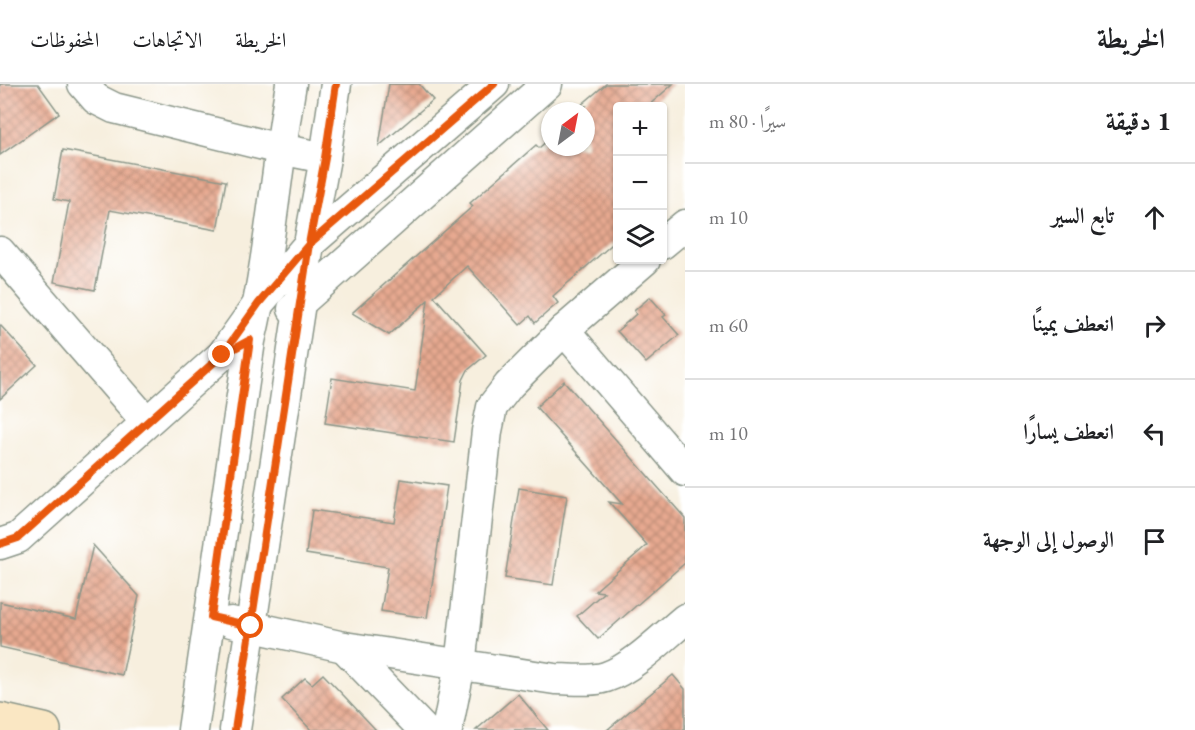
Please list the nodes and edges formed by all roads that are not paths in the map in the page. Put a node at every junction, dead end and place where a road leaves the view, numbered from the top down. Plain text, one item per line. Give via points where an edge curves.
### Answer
1 (83, 84) edge
2 (291, 84) edge
3 (336, 84) edge
4 (494, 84) edge
5 (547, 84) edge
6 (280, 149) junction
7 (325, 158) junction
8 (685, 225) edge
9 (667, 241) edge
10 (309, 243) junction
11 (0, 252) edge
12 (640, 264) edge
13 (259, 303) junction
14 (301, 303) junction
15 (564, 330) junction
16 (250, 340) junction
17 (222, 355) junction
18 (146, 421) junction
19 (685, 471) edge
20 (0, 544) edge
21 (211, 617) junction
22 (685, 619) edge
23 (251, 626) junction
24 (344, 647) junction
25 (460, 665) junction
26 (0, 720) edge
27 (44, 730) edge
28 (193, 730) edge
29 (236, 730) edge
30 (424, 730) edge
31 (447, 730) edge

1 - 6 street via 96,99 114,108
2 - 6 street
3 - 7 street
4 - 10 street
5 - 14 street
6 - 7 street
6 - 13 street
7 - 10 street
8 - 9 street
10 - 13 street
10 - 14 street
11 - 18 street
12 - 15 street
13 - 16 street
13 - 17 street
14 - 16 street
14 - 23 street
15 - 19 street
15 - 25 street via 492,407
16 - 17 street
16 - 21 street
17 - 18 street
18 - 20 street via 18,538
21 - 23 street
21 - 28 street
22 - 25 street via 628,665 606,677 555,679
23 - 24 street
23 - 29 street
24 - 25 street
24 - 30 street
25 - 31 street
26 - 27 main road

